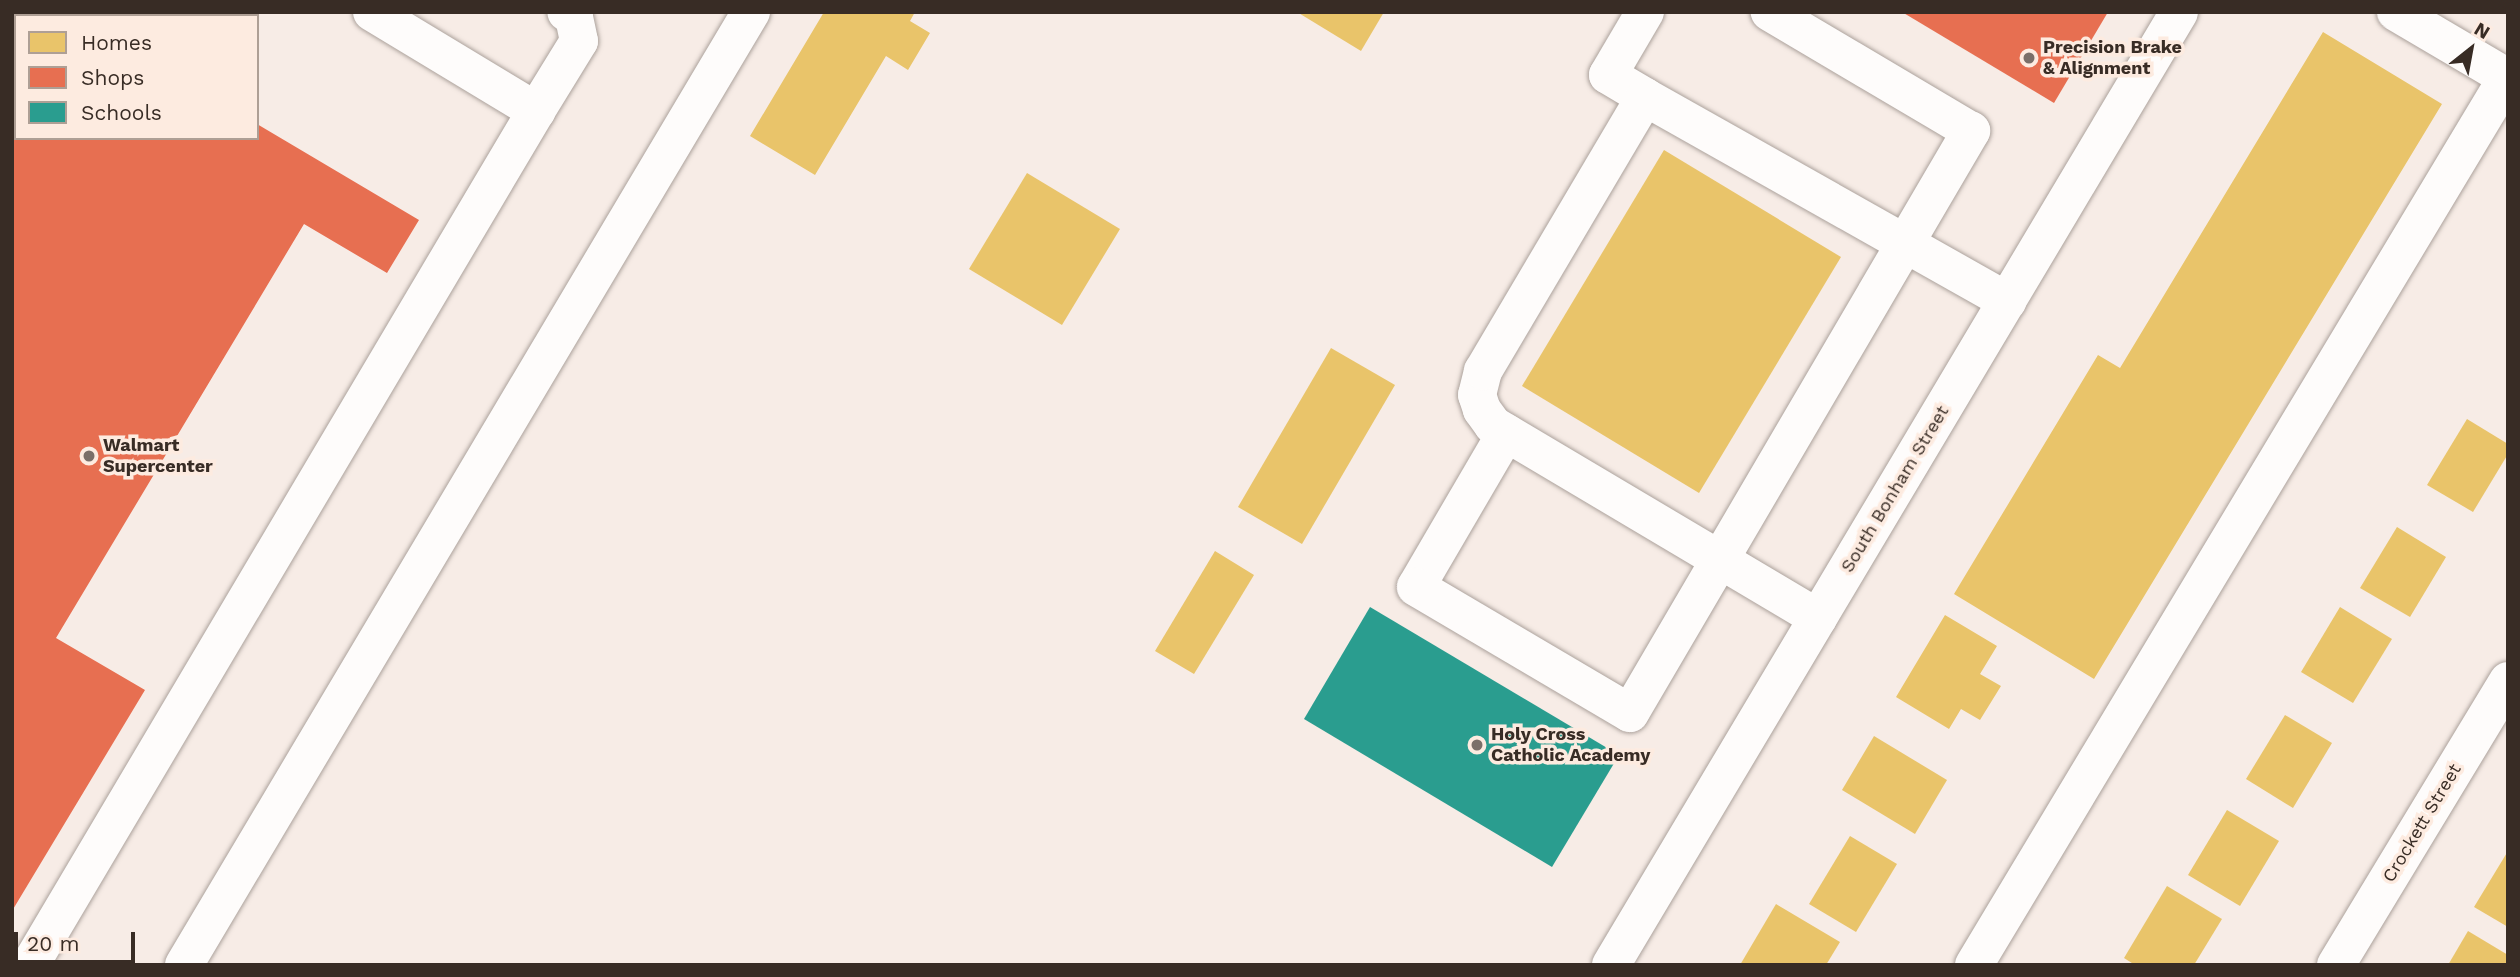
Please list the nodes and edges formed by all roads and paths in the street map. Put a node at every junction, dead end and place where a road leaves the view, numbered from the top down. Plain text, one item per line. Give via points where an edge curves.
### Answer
1 (372, 12) edge
2 (566, 12) edge
3 (751, 12) edge
4 (1645, 12) edge
5 (1770, 12) edge
6 (2179, 12) edge
7 (2396, 12) edge
8 (2508, 78) edge
9 (1645, 97) junction
10 (536, 111) junction
11 (1906, 242) junction
12 (2007, 302) junction
13 (1507, 433) junction
14 (1720, 559) junction
15 (1818, 618) junction
16 (2508, 681) edge
17 (30, 965) edge
18 (184, 965) edge
19 (1611, 965) edge
20 (1974, 965) edge
21 (2336, 965) edge

1 - 10 street
2 - 10 street via 574,17 579,41
3 - 18 street
4 - 9 street via 1608,75
5 - 11 street via 1971,131
6 - 12 street, South Bonham Street
7 - 8 street
8 - 20 street
9 - 11 street
9 - 13 street via 1483,371 1477,395 1482,410 1493,425
10 - 17 street
11 - 12 street
11 - 14 street
12 - 15 street, South Bonham Street
13 - 14 street
13 - 14 street via 1416,587 1630,713
14 - 15 street
15 - 19 street, South Bonham Street
16 - 21 street, Crockett Street

